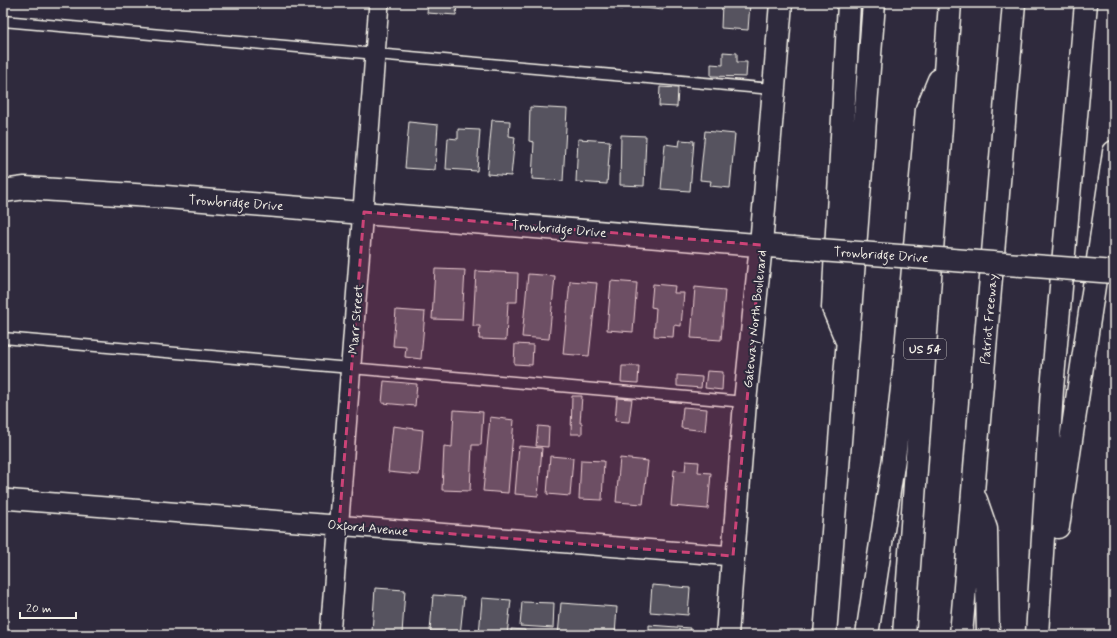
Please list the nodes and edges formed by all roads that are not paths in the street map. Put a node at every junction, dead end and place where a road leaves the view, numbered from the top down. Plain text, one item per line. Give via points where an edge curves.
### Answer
1 (379, 3) edge
2 (781, 3) edge
3 (849, 3) edge
4 (874, 3) edge
5 (950, 3) edge
6 (1014, 3) edge
7 (1086, 3) edge
8 (3, 22) edge
9 (376, 53) junction
10 (946, 62) junction
11 (773, 89) junction
12 (1114, 152) edge
13 (3, 190) edge
14 (364, 212) junction
15 (761, 245) junction
16 (1114, 272) edge
17 (3, 338) edge
18 (847, 342) junction
19 (351, 368) junction
20 (745, 402) junction
21 (973, 491) junction
22 (3, 499) edge
23 (339, 524) junction
24 (733, 556) junction
25 (330, 635) edge
26 (727, 635) edge
27 (825, 635) edge
28 (867, 635) edge
29 (904, 635) edge
30 (961, 635) edge
31 (988, 635) edge
32 (1037, 635) edge
33 (1045, 635) edge

1 - 9 street, Marr Street
2 - 11 main road, Gateway North Boulevard
3 - 18 main road via 833,308
4 - 18 main road
5 - 10 main road, US 54
6 - 21 main road, Patriot Freeway
7 - 32 main road via 1052,389
8 - 9 lane
9 - 11 lane
9 - 14 street, Marr Street
10 - 28 main road via 927,108 904,371 894,458
10 - 29 main road, US 54
11 - 15 main road, Gateway North Boulevard
12 - 33 main road via 1061,498
13 - 14 main road, Trowbridge Drive via 25,188
14 - 15 main road, Trowbridge Drive
14 - 19 street, Marr Street
15 - 16 main road, Trowbridge Drive, bridge
15 - 20 main road, Gateway North Boulevard
17 - 19 lane
18 - 27 main road
19 - 20 lane
19 - 23 street, Marr Street
20 - 24 main road, Gateway North Boulevard
21 - 30 main road, Patriot Freeway
21 - 31 main road via 986,529
22 - 23 street, Oxford Avenue
23 - 24 street, Oxford Avenue
23 - 25 street, Marr Street
24 - 26 main road, Gateway North Boulevard

